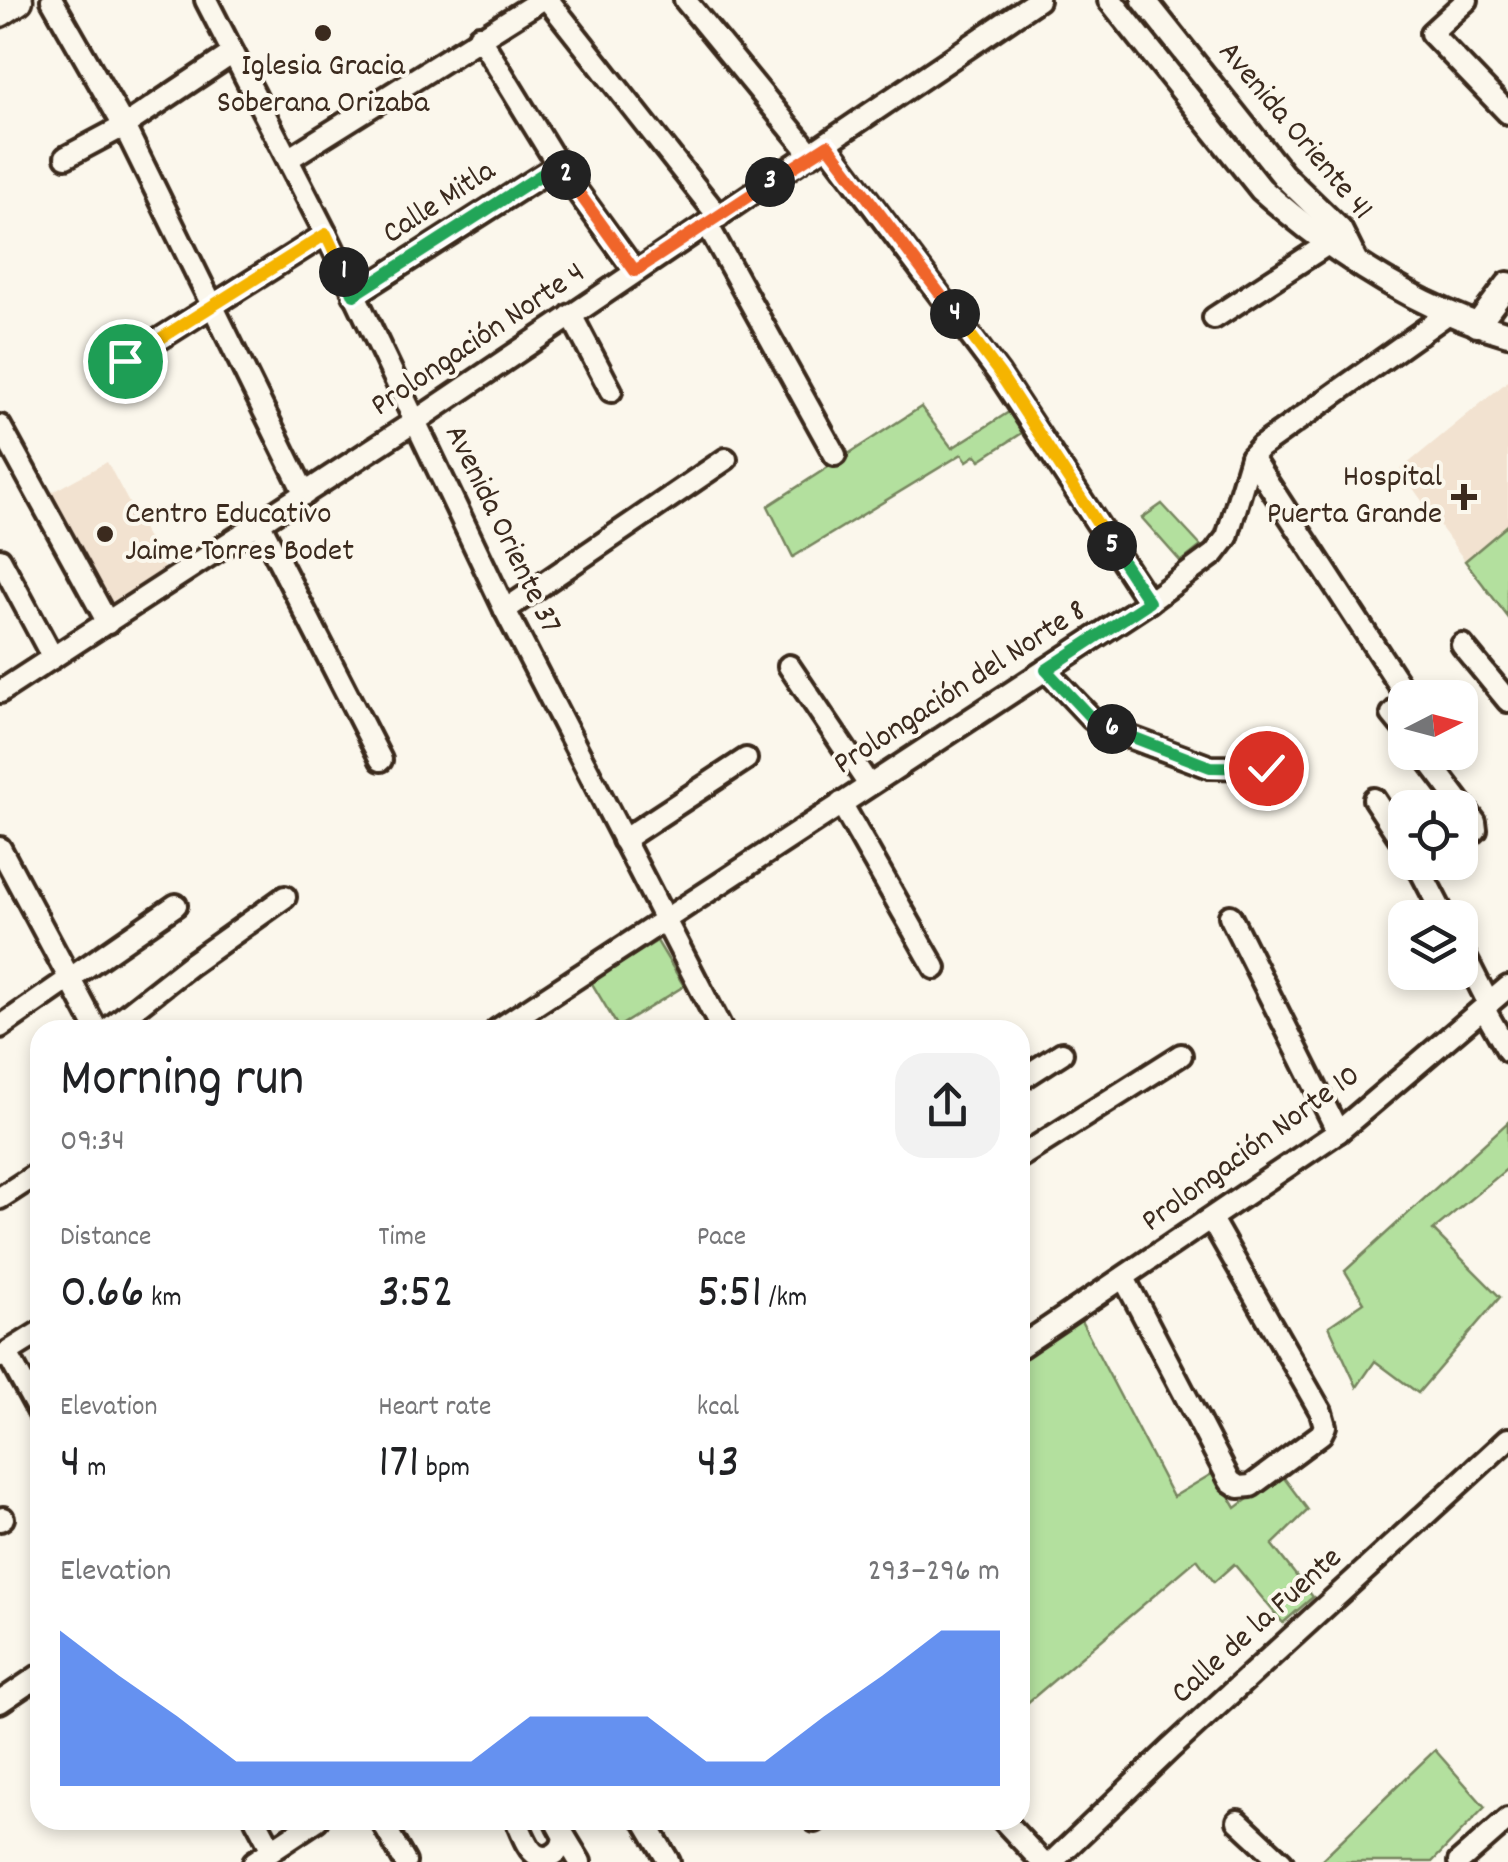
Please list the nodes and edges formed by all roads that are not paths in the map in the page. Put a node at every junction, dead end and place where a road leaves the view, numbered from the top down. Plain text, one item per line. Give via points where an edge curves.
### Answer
1 (18, 0) edge
2 (52, 0) edge
3 (206, 0) edge
4 (544, 0) edge
5 (686, 0) edge
6 (1038, 0) edge
7 (1110, 0) edge
8 (1144, 0) edge
9 (1467, 0) edge
10 (0, 12) edge
11 (480, 36) junction
12 (233, 53) junction
13 (1508, 114) edge
14 (124, 126) junction
15 (820, 150) junction
16 (66, 157) dead end
17 (288, 159) junction
18 (558, 164) junction
19 (713, 220) junction
20 (326, 234) junction
21 (1333, 237) junction
22 (635, 271) junction
23 (1508, 284) edge
24 (354, 295) junction
25 (213, 308) junction
26 (1447, 314) junction
27 (570, 315) junction
28 (1214, 318) dead end
29 (1476, 325) junction
30 (1508, 334) edge
31 (125, 361) dead end
32 (611, 391) dead end
33 (414, 422) junction
34 (0, 426) edge
35 (834, 456) dead end
36 (1251, 457) junction
37 (726, 460) dead end
38 (305, 494) junction
39 (260, 524) junction
40 (0, 559) edge
41 (1149, 602) junction
42 (505, 610) junction
43 (108, 622) junction
44 (1462, 645) dead end
45 (53, 658) junction
46 (789, 666) dead end
47 (1046, 670) junction
48 (1388, 686) edge
49 (0, 692) edge
50 (1508, 702) edge
51 (746, 759) dead end
52 (381, 760) dead end
53 (1266, 768) dead end
54 (868, 785) junction
55 (1374, 799) dead end
56 (841, 804) junction
57 (1388, 820) edge
58 (622, 840) junction
59 (2, 859) edge
60 (285, 898) dead end
61 (176, 905) dead end
62 (1230, 916) dead end
63 (664, 922) junction
64 (935, 968) dead end
65 (71, 980) junction
66 (1508, 987) edge
67 (1478, 988) edge
68 (1486, 1006) junction
69 (92, 1020) edge
70 (120, 1020) edge
71 (512, 1020) edge
72 (717, 1020) edge
73 (0, 1028) edge
74 (1508, 1051) edge
75 (1062, 1053) dead end
76 (1181, 1054) dead end
77 (1030, 1074) edge
78 (1338, 1132) junction
79 (1030, 1150) edge
80 (30, 1178) edge
81 (0, 1198) edge
82 (1212, 1219) junction
83 (1124, 1278) junction
84 (30, 1338) edge
85 (1030, 1340) edge
86 (4, 1355) edge
87 (30, 1398) edge
88 (1508, 1440) edge
89 (30, 1682) edge
90 (0, 1702) edge
91 (1508, 1819) edge
92 (1238, 1821) dead end
93 (261, 1830) edge
94 (302, 1830) edge
95 (387, 1830) edge
96 (521, 1830) edge
97 (560, 1830) edge
98 (561, 1830) edge
99 (650, 1830) edge
100 (1012, 1830) edge
101 (272, 1850) junction
102 (536, 1858) edge
103 (254, 1862) edge
104 (405, 1862) edge
105 (580, 1862) edge
106 (670, 1862) edge
107 (1042, 1862) edge
108 (1052, 1862) edge
109 (1282, 1862) edge
110 (1460, 1862) edge

1 - 10 main road
2 - 14 street
3 - 12 street, Avenida Oriente 37
4 - 11 street
4 - 19 street
5 - 15 street
6 - 15 street, Prolongación Norte 4
7 - 21 street, Avenida Oriente 41 via 1261,189
8 - 21 street, Avenida Oriente 41
9 - 13 street via 1432,33
11 - 17 street
11 - 18 street
12 - 14 street
12 - 17 street, Avenida Oriente 37
14 - 16 street
14 - 25 street
15 - 19 street, Prolongación Norte 4
15 - 41 street via 1000,374
17 - 20 street, Avenida Oriente 37
18 - 22 street
18 - 24 street, Calle Mitla
19 - 22 street, Prolongación Norte 4
19 - 35 street
20 - 24 street, Avenida Oriente 37
20 - 25 street
21 - 26 street, Avenida Oriente 41 via 1354,260
21 - 28 street
22 - 27 street, Prolongación Norte 4
23 - 29 street
24 - 33 street, Avenida Oriente 37
25 - 31 street
25 - 38 street
26 - 29 street, Avenida Oriente 41
26 - 36 street
27 - 32 street
27 - 33 street, Prolongación Norte 4
29 - 30 street, Avenida Oriente 41
33 - 38 street, Prolongación Norte 4
33 - 42 street, Avenida Oriente 37
34 - 43 street
36 - 41 street, Prolongación del Norte 8 via 1227,538
36 - 48 street
37 - 42 street
38 - 39 street, Prolongación Norte 4
39 - 43 street, Prolongación Norte 4
39 - 52 street
40 - 45 street
41 - 47 street, Prolongación del Norte 8
42 - 58 street, Avenida Oriente 37
43 - 45 street, Prolongación Norte 4
44 - 50 street
45 - 49 street, Prolongación Norte 4
46 - 54 street
47 - 53 street via 1092,719 1122,734 1210,767
47 - 54 street, Prolongación del Norte 8
51 - 58 street
54 - 56 street, Prolongación del Norte 8
55 - 57 street
56 - 63 street, Prolongación del Norte 8
56 - 64 street
58 - 63 street, Avenida Oriente 37
59 - 65 street
60 - 70 street
61 - 65 street
62 - 78 street
63 - 71 street, Prolongación del Norte 8
63 - 72 street, Avenida Oriente 37
65 - 69 street
65 - 73 street
66 - 68 street, Prolongación Norte 10
67 - 68 street
68 - 74 street
68 - 78 street, Prolongación Norte 10
75 - 77 street
76 - 79 street
78 - 82 street, Prolongación Norte 10
80 - 81 street
82 - 83 street, Prolongación Norte 10
82 - 83 street via 1324,1426 1251,1486 1230,1481
83 - 85 street, Prolongación Norte 10
84 - 86 street
86 - 87 street
88 - 108 street, Calle de la Fuente
89 - 90 street
91 - 110 street
92 - 109 street
93 - 101 street
94 - 101 street
95 - 104 street
96 - 102 street
97 - 102 street via 556,1854
98 - 105 street
99 - 106 street
100 - 107 street
101 - 103 street

